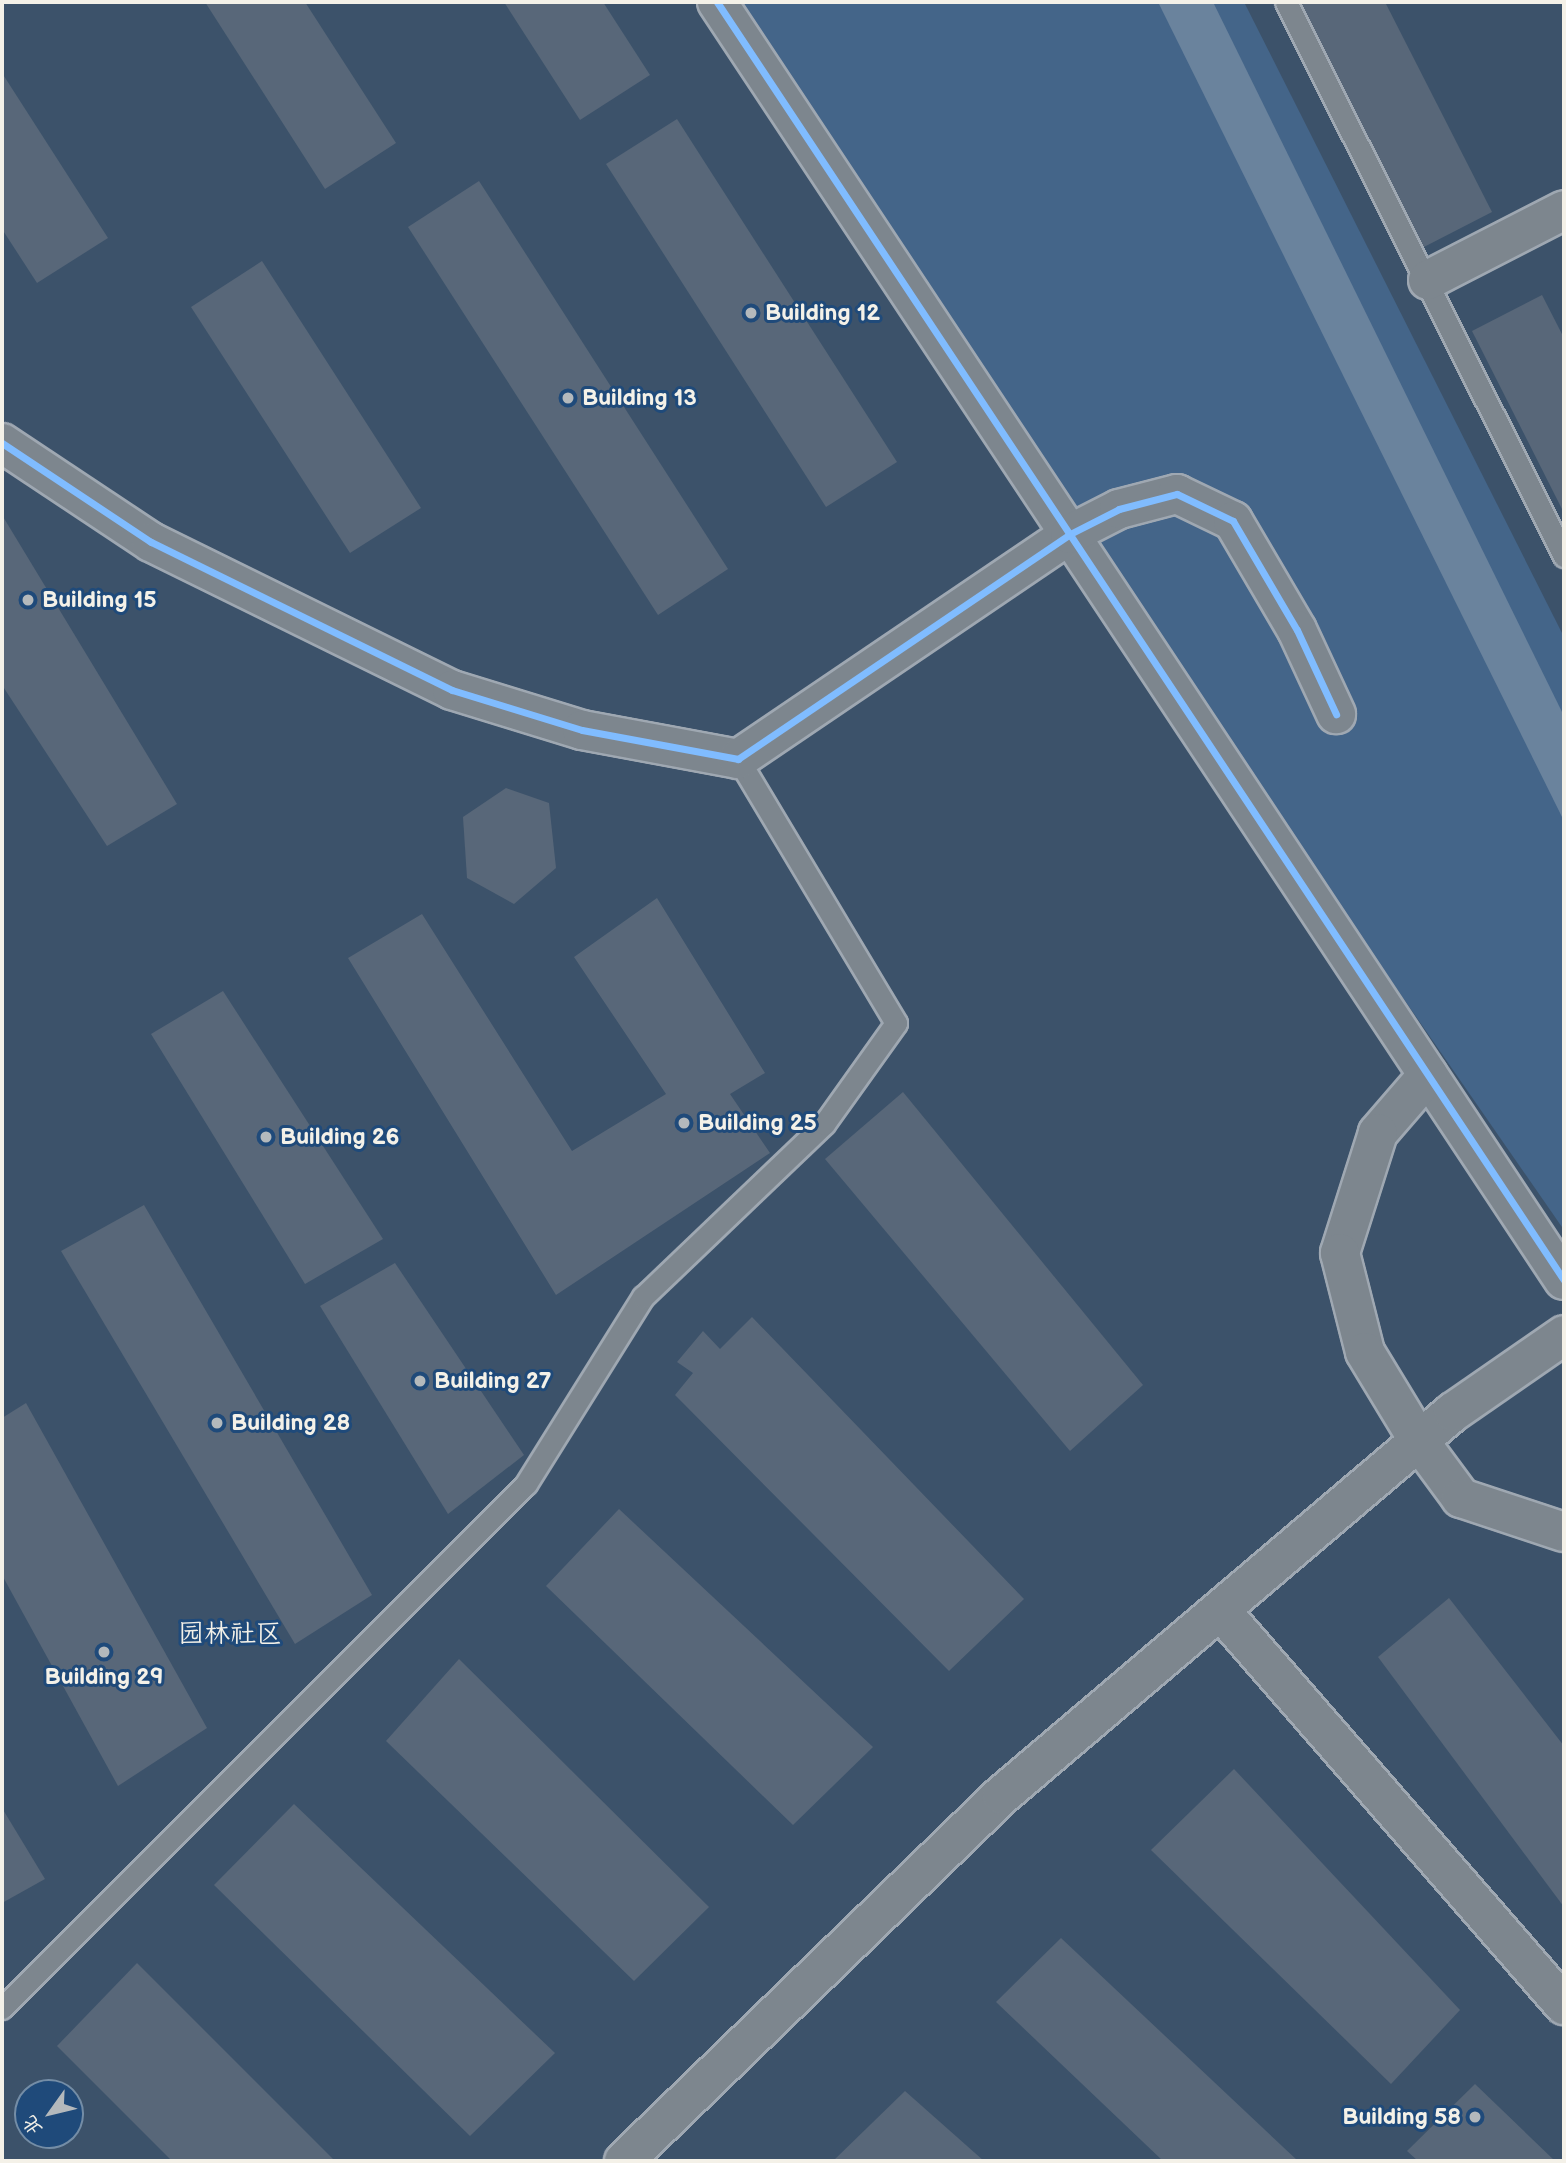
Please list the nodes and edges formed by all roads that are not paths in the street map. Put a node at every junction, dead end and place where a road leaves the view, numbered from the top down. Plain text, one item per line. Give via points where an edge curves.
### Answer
1 (717, 2) edge
2 (1286, 2) edge
3 (1564, 210) edge
4 (1428, 280) junction
5 (2, 443) edge
6 (1070, 534) junction
7 (1564, 556) edge
8 (1336, 714) dead end
9 (738, 759) junction
10 (1429, 1075) junction
11 (1564, 1280) edge
12 (1564, 1335) edge
13 (1419, 1441) junction
14 (1564, 1532) edge
15 (1220, 1610) junction
16 (1564, 2006) edge
17 (2, 2008) edge
18 (624, 2161) edge

1 - 6 street
2 - 4 lane
3 - 4 street
4 - 7 lane
5 - 9 street via 150,542 452,690 582,730
6 - 8 street via 1119,509 1177,494 1233,521 1297,630
6 - 9 street
6 - 10 street
9 - 17 lane via 896,1023 824,1124 643,1297 526,1484
10 - 11 street
10 - 13 street via 1378,1133 1339,1253 1365,1352
12 - 13 street
13 - 14 street via 1461,1498
13 - 15 street
15 - 16 street
15 - 18 street via 1003,1795

